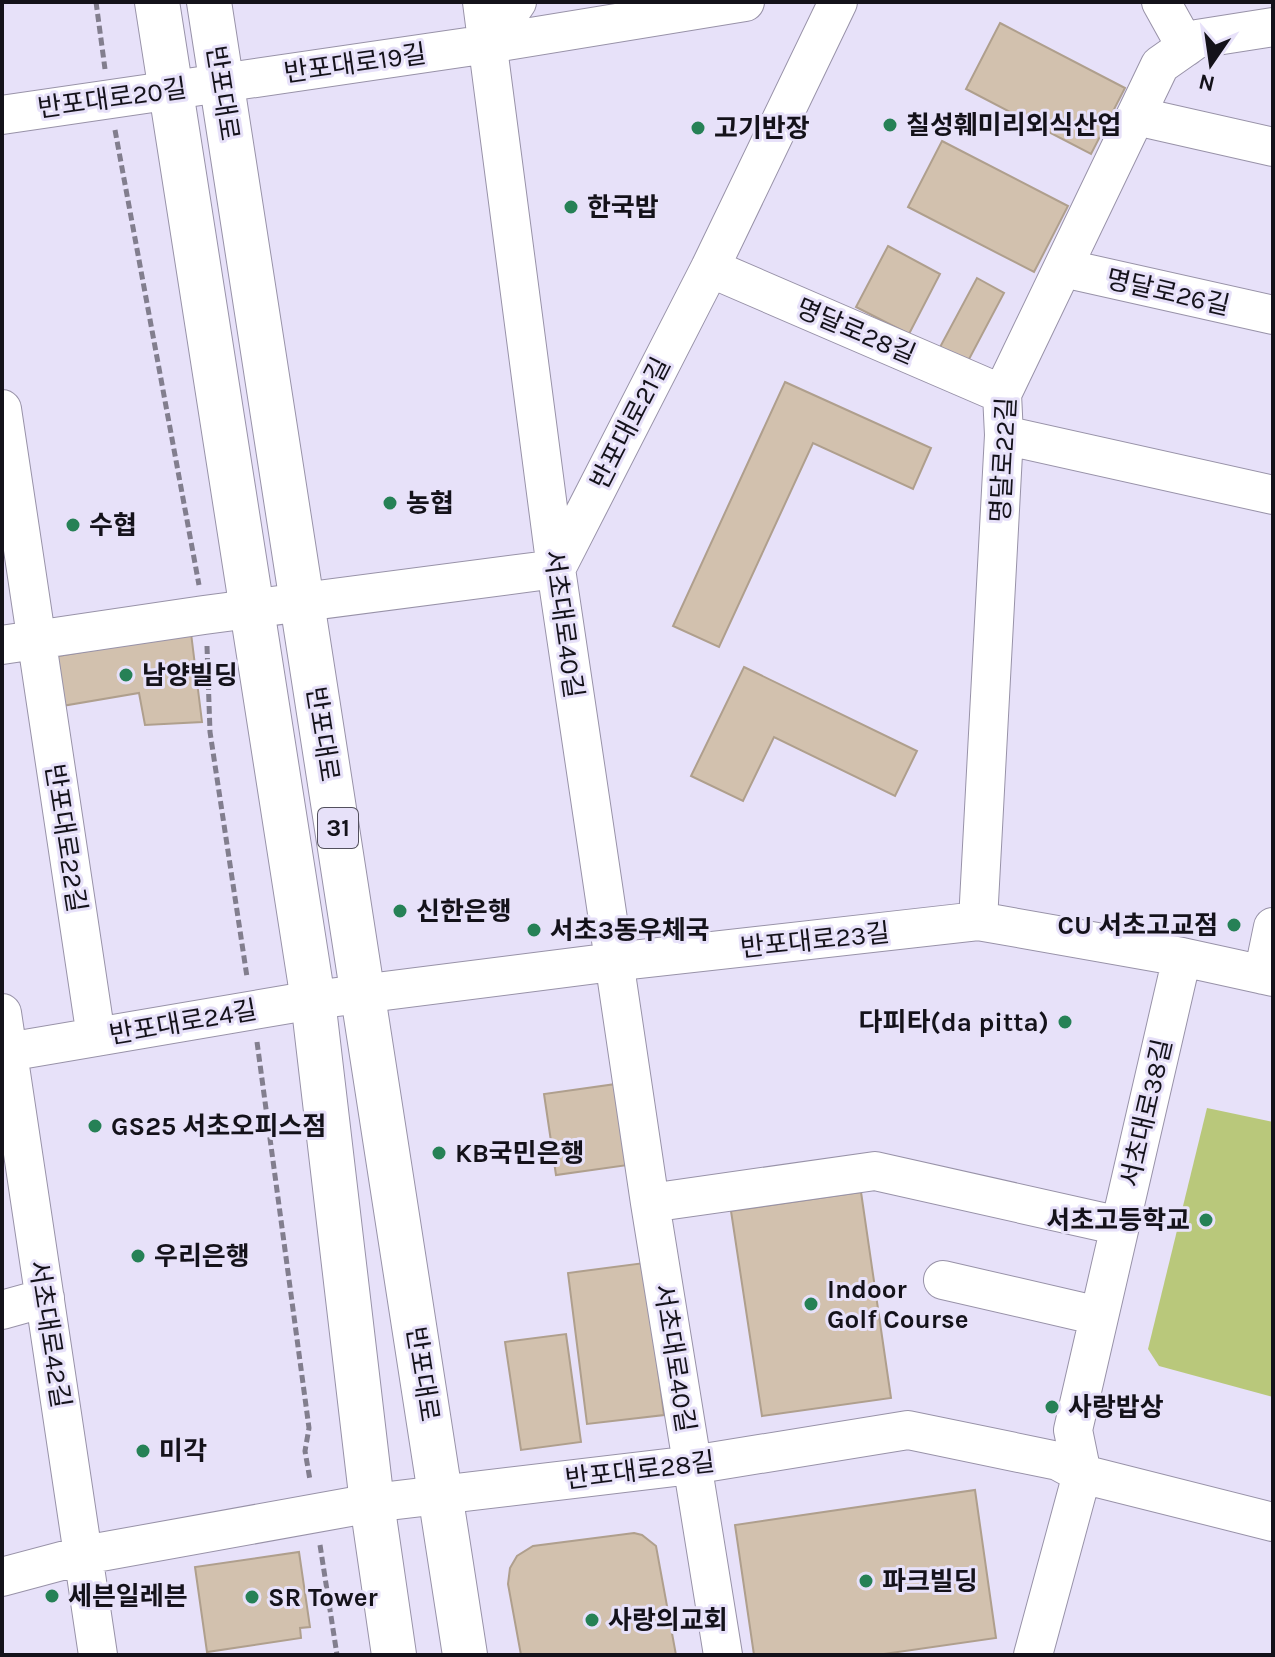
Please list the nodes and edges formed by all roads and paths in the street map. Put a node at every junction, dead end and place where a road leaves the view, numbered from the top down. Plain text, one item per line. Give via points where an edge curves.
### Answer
1 (96, 2) edge
2 (157, 2) edge
3 (209, 2) edge
4 (482, 2) edge
5 (517, 2) edge
6 (745, 2) edge
7 (838, 2) edge
8 (1161, 2) edge
9 (1273, 27) edge
10 (488, 44) junction
11 (1186, 47) junction
12 (221, 81) junction
13 (169, 91) junction
14 (109, 99) junction
15 (2, 115) edge
16 (1136, 116) junction
17 (1273, 147) edge
18 (710, 268) junction
19 (1063, 268) junction
20 (1273, 315) edge
21 (1002, 394) junction
22 (2, 409) edge
23 (1004, 435) junction
24 (1273, 495) edge
25 (556, 569) junction
26 (303, 602) junction
27 (252, 608) junction
28 (204, 615) junction
29 (18, 642) edge
30 (978, 921) junction
31 (1273, 927) edge
32 (1182, 957) junction
33 (613, 962) junction
34 (1268, 976) edge
35 (364, 994) junction
36 (313, 1000) junction
37 (252, 1010) junction
38 (2, 1013) edge
39 (96, 1037) junction
40 (5, 1053) edge
41 (650, 1203) junction
42 (1120, 1226) junction
43 (943, 1280) dead end
44 (45, 1298) junction
45 (2, 1310) edge
46 (1099, 1316) junction
47 (692, 1465) junction
48 (1082, 1474) junction
49 (441, 1494) junction
50 (372, 1503) junction
51 (315, 1513) junction
52 (1273, 1522) edge
53 (84, 1555) junction
54 (2, 1577) edge
55 (98, 1655) edge
56 (337, 1655) edge
57 (394, 1655) edge
58 (465, 1655) edge
59 (723, 1655) edge
60 (1033, 1655) edge

1 - 14 path
2 - 13 main road, 반포대로 / 31
3 - 12 main road, 반포대로 / 31
4 - 10 street, 서초대로40길
5 - 10 street
6 - 10 street, 반포대로19길
7 - 18 street, 반포대로21길
8 - 11 street
9 - 11 street, 명달로22길 via 1197,39
10 - 12 street, 반포대로19길
10 - 25 street, 서초대로40길
11 - 16 street, 명달로22길 via 1160,65
12 - 13 street, 반포대로20길
12 - 26 main road, 반포대로 / 31
13 - 14 street, 반포대로20길
13 - 27 main road, 반포대로 / 31
14 - 15 street, 반포대로20길
14 - 28 path
16 - 17 street
16 - 19 street, 명달로22길
18 - 21 street, 명달로28길
18 - 25 street, 반포대로21길
19 - 20 street, 명달로26길
19 - 21 street, 명달로22길
21 - 23 street, 명달로22길
22 - 29 street
23 - 24 street
23 - 30 street, 명달로22길
25 - 26 street
25 - 33 street, 서초대로40길
26 - 27 street
26 - 35 main road, 반포대로 / 31
27 - 28 street
27 - 36 main road, 반포대로 / 31
28 - 29 street
28 - 37 path via 210,732
29 - 39 street, 반포대로22길
30 - 32 street, 반포대로23길
30 - 33 street, 반포대로23길
31 - 34 street, 반포대로23길
32 - 34 street, 반포대로23길
32 - 42 street, 서초대로38길
33 - 35 street, 반포대로23길
33 - 41 street, 서초대로40길
35 - 36 street, 반포대로24길
35 - 49 main road, 반포대로 / 31
36 - 37 street, 반포대로24길
36 - 50 main road, 반포대로 / 31
37 - 39 street, 반포대로24길
37 - 51 path via 309,1428 305,1451
38 - 40 street, 서초대로42길
39 - 40 street, 반포대로24길
40 - 44 street, 서초대로42길
41 - 42 street via 875,1171
41 - 47 street, 서초대로40길
42 - 46 street, 서초대로38길
43 - 46 street
44 - 45 street
44 - 53 street, 서초대로42길
46 - 48 street, 서초대로38길 via 1073,1430
47 - 48 street, 반포대로28길 via 908,1430 1058,1461
47 - 49 street, 반포대로28길
47 - 59 street, 서초대로40길
48 - 52 street, 반포대로28길
48 - 60 street, 서초대로38길
49 - 50 street, 반포대로28길
49 - 58 main road, 반포대로 / 31
50 - 51 street, 반포대로28길
50 - 57 main road, 반포대로 / 31
51 - 53 street, 반포대로28길
51 - 56 path
53 - 54 street, 반포대로28길
53 - 55 street, 서초대로42길

